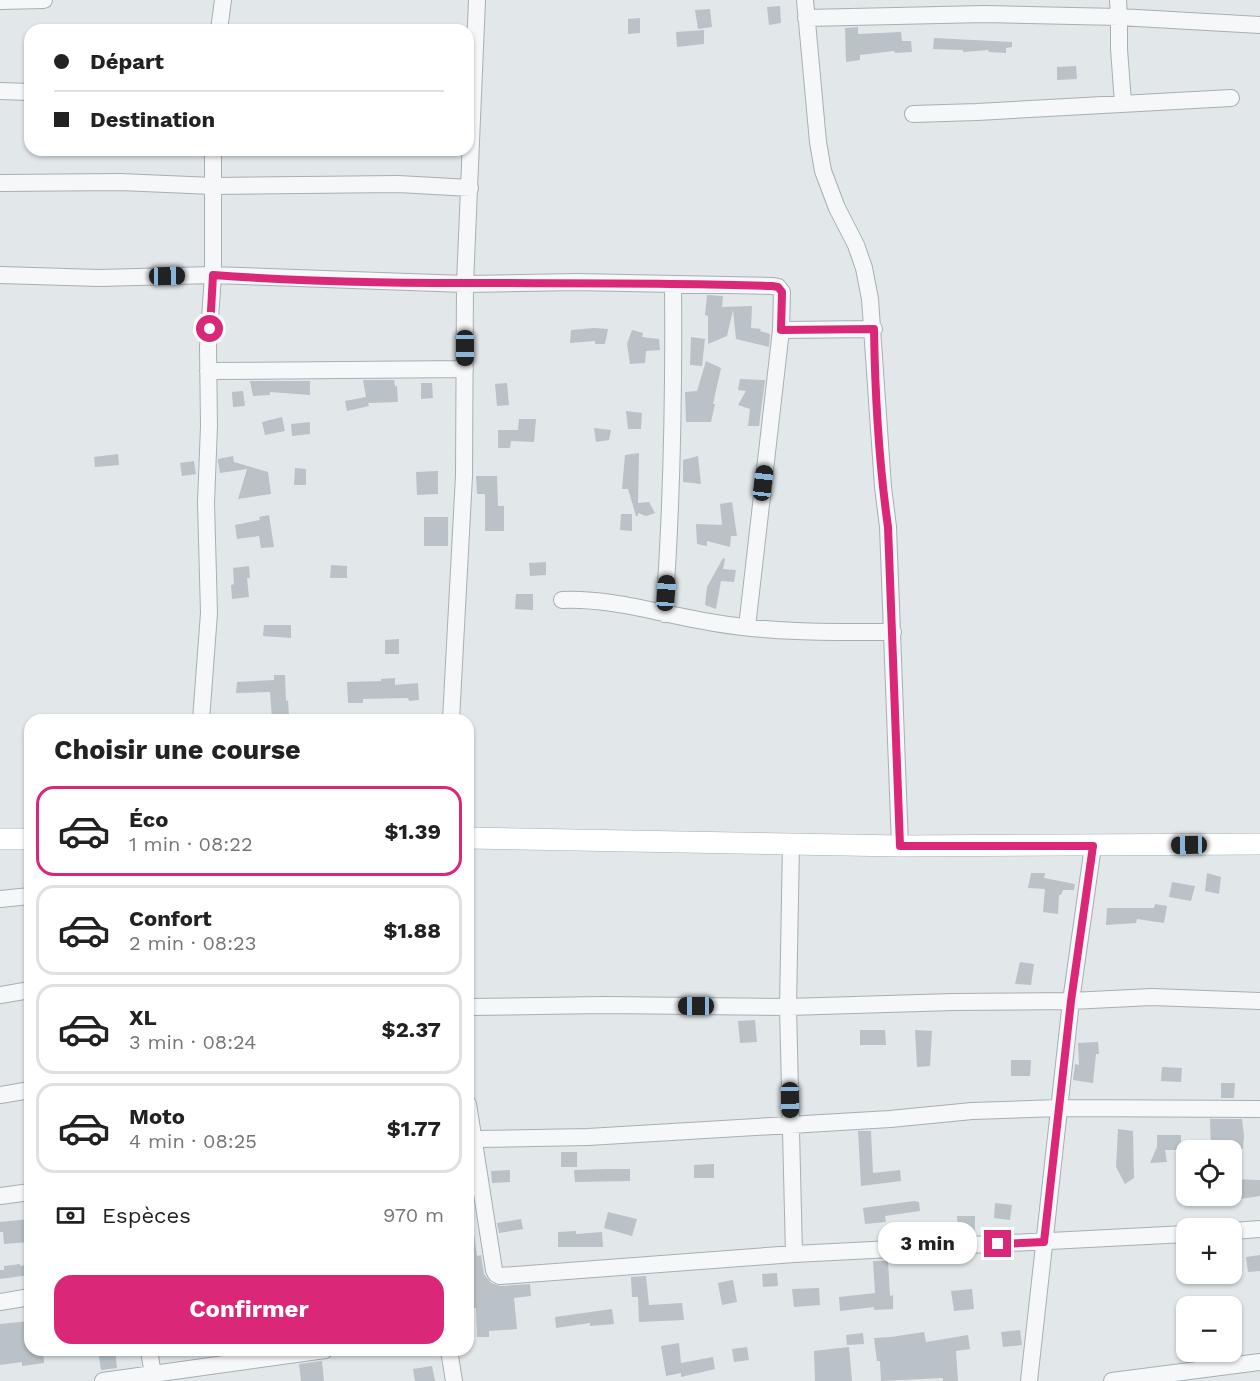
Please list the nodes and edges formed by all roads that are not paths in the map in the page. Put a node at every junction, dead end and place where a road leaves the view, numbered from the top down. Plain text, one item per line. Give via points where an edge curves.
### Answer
1 (44, 0) edge
2 (222, 0) edge
3 (477, 0) edge
4 (805, 0) edge
5 (0, 1) edge
6 (1119, 8) edge
7 (806, 18) junction
8 (220, 24) edge
9 (1260, 25) edge
10 (474, 41) edge
11 (0, 91) edge
12 (24, 92) edge
13 (1231, 98) dead end
14 (1123, 104) junction
15 (913, 114) dead end
16 (213, 156) edge
17 (470, 156) edge
18 (0, 183) edge
19 (213, 186) junction
20 (470, 188) junction
21 (0, 275) edge
22 (213, 275) junction
23 (465, 284) junction
24 (673, 285) junction
25 (874, 329) junction
26 (781, 330) junction
27 (465, 369) junction
28 (208, 371) junction
29 (562, 600) dead end
30 (664, 614) junction
31 (747, 627) junction
32 (892, 632) junction
33 (201, 714) edge
34 (452, 714) edge
35 (474, 838) edge
36 (0, 839) edge
37 (24, 839) edge
38 (791, 844) junction
39 (1260, 844) edge
40 (900, 846) junction
41 (1093, 846) junction
42 (24, 897) edge
43 (0, 899) edge
44 (24, 991) edge
45 (0, 995) edge
46 (1071, 1001) junction
47 (1260, 1001) edge
48 (474, 1007) edge
49 (788, 1007) junction
50 (24, 1091) edge
51 (0, 1095) edge
52 (1059, 1108) junction
53 (1260, 1109) edge
54 (790, 1123) junction
55 (474, 1134) edge
56 (475, 1139) junction
57 (24, 1193) edge
58 (0, 1197) edge
59 (1260, 1230) edge
60 (1242, 1231) edge
61 (1176, 1235) edge
62 (1044, 1242) junction
63 (794, 1254) junction
64 (24, 1298) edge
65 (0, 1302) edge
66 (150, 1356) edge
67 (287, 1356) edge
68 (450, 1356) edge
69 (1260, 1362) edge
70 (153, 1377) edge
71 (103, 1381) edge
72 (454, 1381) edge
73 (1029, 1381) edge
74 (1112, 1381) edge

1 - 5 street
2 - 8 street
3 - 10 street
4 - 7 street
6 - 7 street
6 - 9 street
6 - 14 street
7 - 25 street via 823,171 864,268
11 - 12 street
13 - 14 street
14 - 15 street
16 - 19 street
17 - 20 street
18 - 19 street
19 - 20 street via 398,184
19 - 22 street
20 - 23 street
21 - 22 street
22 - 23 street
22 - 28 street
23 - 24 street
23 - 27 street
24 - 26 street via 778,287 782,292
24 - 30 street via 674,410
25 - 26 street
25 - 32 street
26 - 31 street
27 - 28 street
27 - 34 street
28 - 33 street via 209,613
29 - 30 street via 602,601
30 - 31 street
31 - 32 street
32 - 40 street
35 - 38 main road
36 - 37 main road
38 - 40 main road
38 - 49 street
39 - 41 main road
40 - 41 main road
41 - 46 street
42 - 43 street
44 - 45 street
46 - 47 street via 1152,997
46 - 49 street
46 - 52 street
48 - 49 street
49 - 54 street
50 - 51 street
52 - 53 street
52 - 54 street
52 - 62 street
54 - 56 street via 588,1137
54 - 63 street
55 - 56 street
56 - 63 street via 497,1275
57 - 58 street
59 - 60 street
61 - 62 street
62 - 63 street
62 - 73 street
64 - 65 street
66 - 70 street
67 - 70 street
68 - 72 street
69 - 74 street
70 - 71 street

